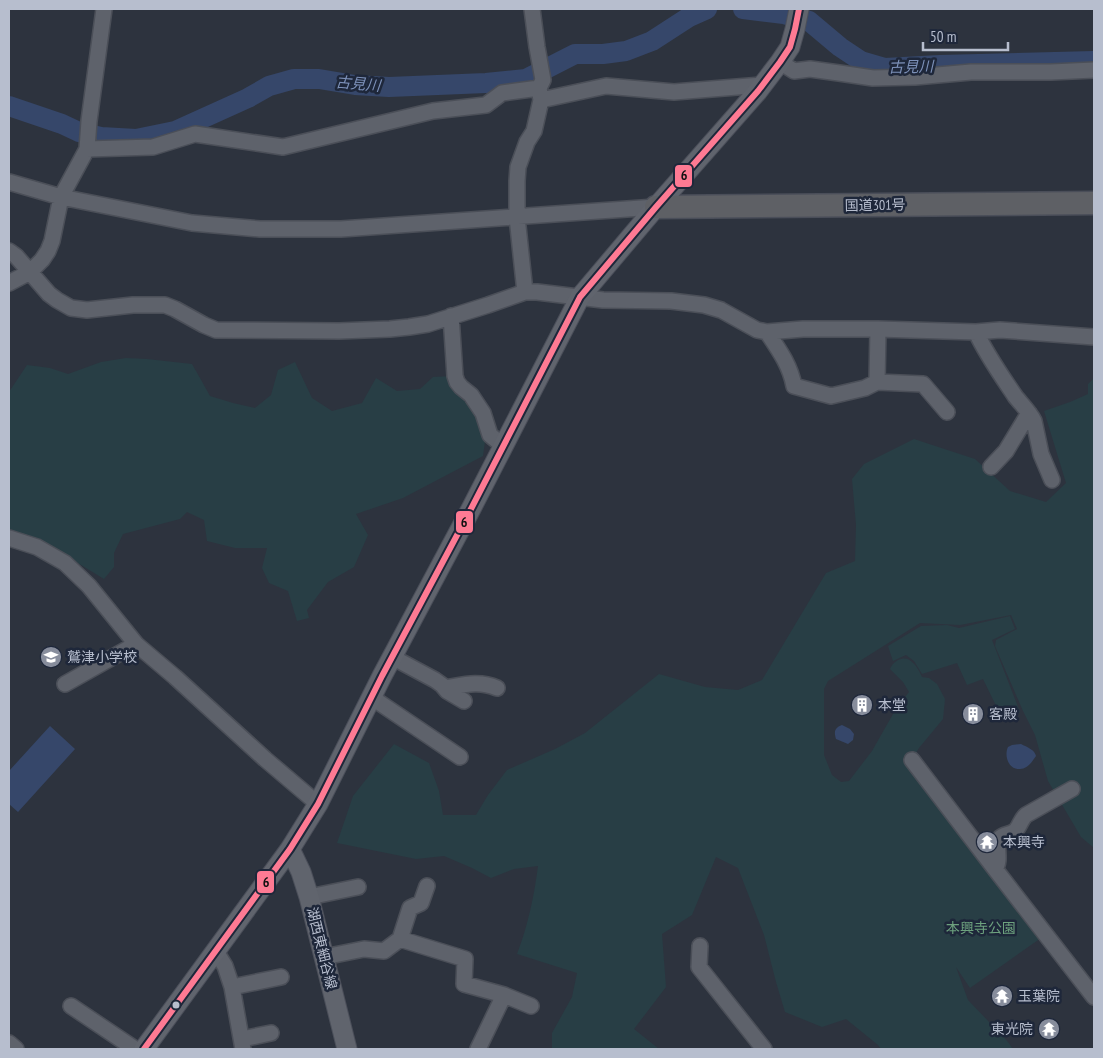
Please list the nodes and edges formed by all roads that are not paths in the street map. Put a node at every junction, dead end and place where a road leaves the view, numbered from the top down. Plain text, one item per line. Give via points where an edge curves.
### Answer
1 (104, 9) edge
2 (532, 9) edge
3 (799, 9) edge
4 (780, 62) junction
5 (1094, 70) edge
6 (762, 85) junction
7 (540, 94) junction
8 (87, 143) junction
9 (9, 182) edge
10 (61, 197) junction
11 (1094, 203) edge
12 (656, 207) junction
13 (516, 217) junction
14 (9, 251) edge
15 (30, 272) junction
16 (9, 283) edge
17 (525, 292) junction
18 (580, 297) junction
19 (451, 316) junction
20 (878, 329) junction
21 (767, 332) junction
22 (976, 332) junction
23 (1094, 337) edge
24 (877, 382) junction
25 (947, 412) dead end
26 (1029, 413) junction
27 (504, 444) junction
28 (991, 467) dead end
29 (1052, 480) dead end
30 (9, 538) edge
31 (136, 644) junction
32 (392, 657) junction
33 (65, 684) dead end
34 (444, 688) junction
35 (497, 688) dead end
36 (371, 697) junction
37 (464, 701) dead end
38 (460, 758) dead end
39 (912, 760) dead end
40 (1072, 789) dead end
41 (318, 804) junction
42 (290, 849) junction
43 (994, 869) junction
44 (427, 886) dead end
45 (358, 887) dead end
46 (309, 897) junction
47 (400, 939) junction
48 (700, 946) dead end
49 (214, 953) junction
50 (324, 957) junction
51 (282, 977) dead end
52 (232, 987) junction
53 (1093, 993) edge
54 (504, 995) junction
55 (72, 1006) dead end
56 (531, 1006) dead end
57 (271, 1033) dead end
58 (9, 1043) edge
59 (242, 1044) edge
60 (759, 1048) edge
61 (16, 1049) edge
62 (135, 1049) edge
63 (144, 1049) edge
64 (347, 1049) edge
65 (478, 1049) edge

1 - 8 street
2 - 7 street via 543,80
3 - 4 main road via 790,47
4 - 5 street via 794,71 810,69 873,78
4 - 6 main road
6 - 7 street via 674,92 606,86
6 - 12 main road
7 - 8 street via 502,93 486,105 433,111 283,147 195,134 154,148
7 - 13 street via 534,131 518,167
8 - 10 street
9 - 10 street
10 - 13 street via 192,222 260,229 341,229
10 - 15 street via 52,241 42,260
11 - 12 highway, 国道301号
12 - 13 street
12 - 18 main road
13 - 17 street
14 - 15 street
15 - 16 street
15 - 19 street via 50,294 71,308 165,306 216,330 390,329 428,324
17 - 18 street
17 - 19 street
18 - 21 street via 704,305
18 - 27 main road
19 - 27 street via 457,382 483,413 490,435
20 - 21 street
20 - 22 street
20 - 24 street
21 - 24 street via 780,351 794,386 831,396
22 - 23 street via 1000,330
22 - 26 street via 1001,375
24 - 25 street via 923,384
26 - 28 street via 1006,451
26 - 29 street
27 - 32 main road
30 - 31 street via 37,546 64,563 89,586
31 - 33 street
31 - 41 street
32 - 34 street
32 - 36 main road
34 - 35 street via 479,683
34 - 37 street
36 - 38 street
36 - 41 main road
39 - 43 street
40 - 43 street via 1026,814 1014,832 999,838 998,864
41 - 42 main road
42 - 46 main road, 湖西東細谷線
42 - 49 main road
43 - 53 street
44 - 47 street via 421,903 410,908
45 - 46 street
46 - 50 main road, 湖西東細谷線
47 - 50 street via 384,951 364,949
47 - 54 street via 466,959 464,984
48 - 60 street via 699,967
49 - 52 street via 225,966
49 - 63 main road
50 - 64 main road, 湖西東細谷線
51 - 52 street
52 - 59 street
54 - 56 street
54 - 65 street
55 - 62 street
57 - 59 street
58 - 61 street

